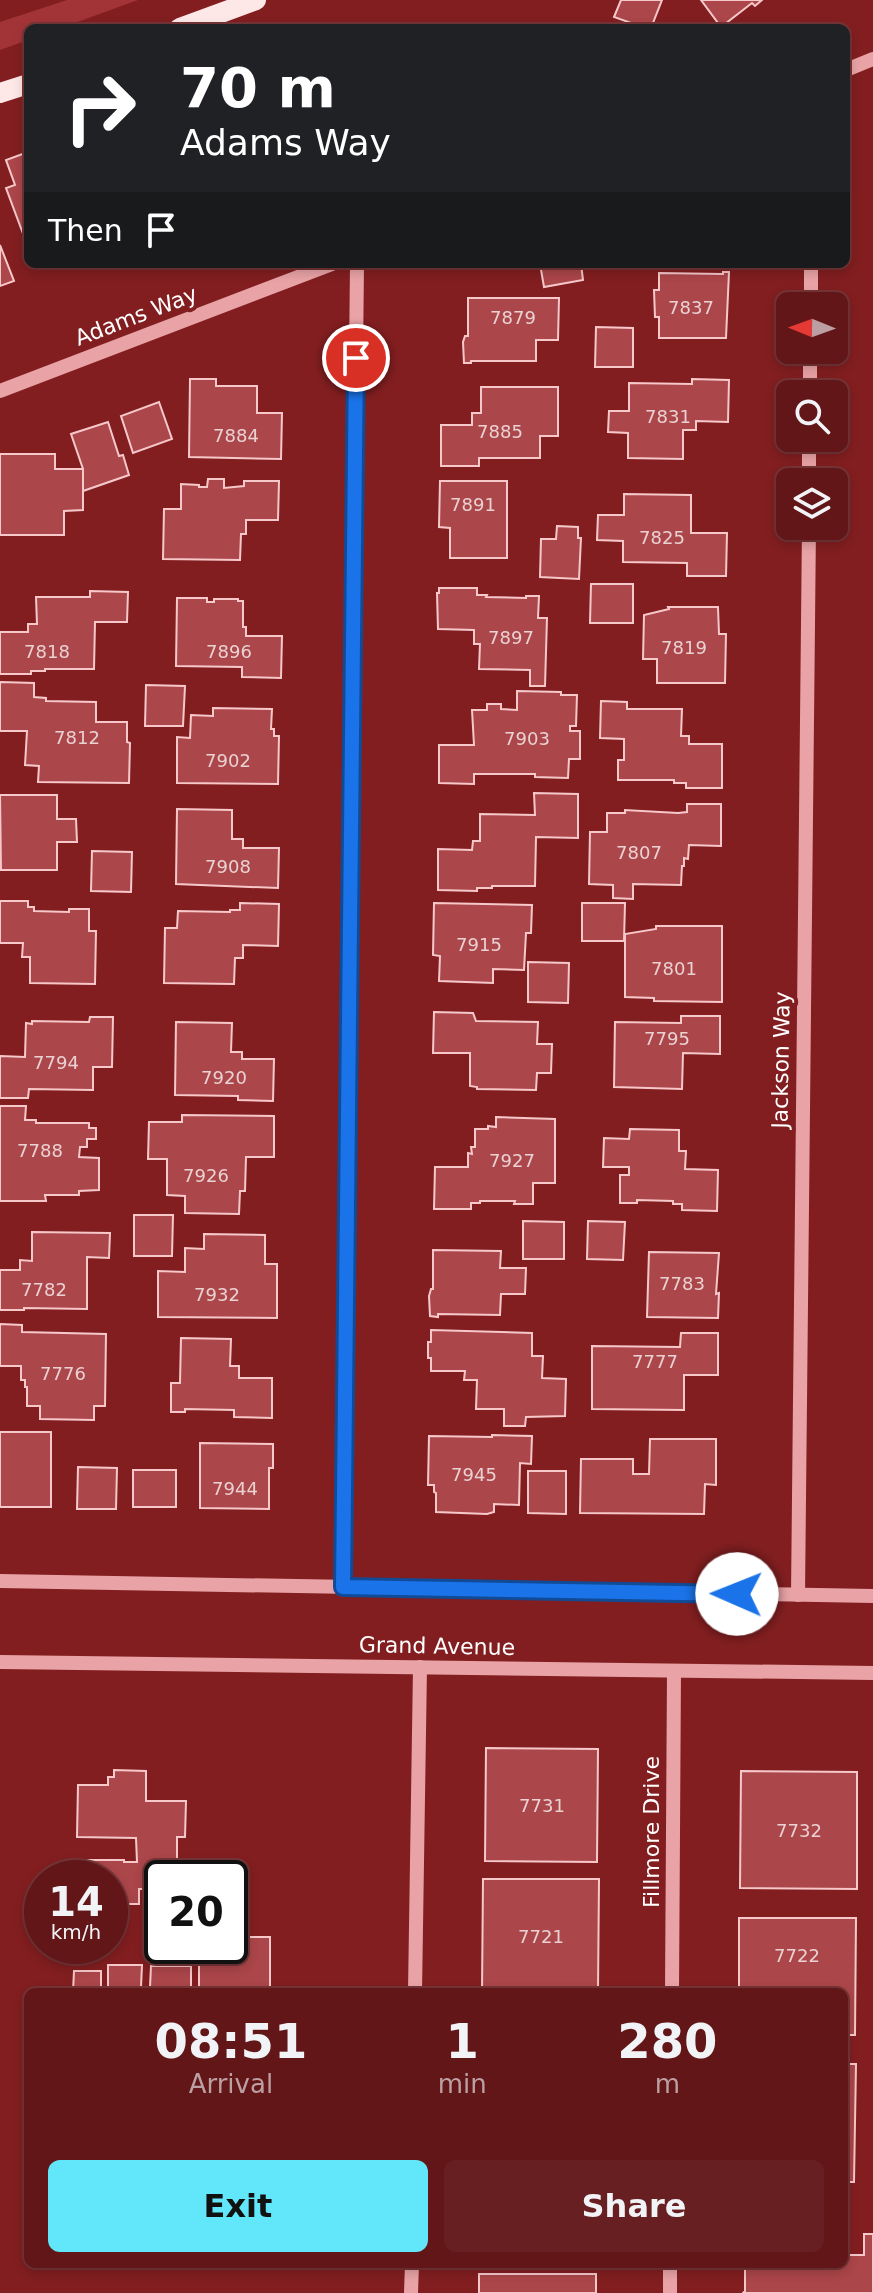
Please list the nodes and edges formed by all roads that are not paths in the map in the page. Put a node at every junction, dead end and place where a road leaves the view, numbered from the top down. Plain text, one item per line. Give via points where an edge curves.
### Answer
1 (256, 0) edge
2 (191, 24) edge
3 (873, 59) edge
4 (850, 68) edge
5 (24, 85) edge
6 (0, 93) edge
7 (322, 268) edge
8 (357, 268) edge
9 (811, 268) edge
10 (811, 292) edge
11 (0, 391) edge
12 (809, 540) edge
13 (0, 1581) edge
14 (343, 1587) junction
15 (798, 1595) junction
16 (873, 1596) edge
17 (0, 1662) edge
18 (420, 1667) junction
19 (674, 1672) junction
20 (873, 1673) edge
21 (415, 1988) edge
22 (672, 1988) edge
23 (412, 2268) edge
24 (670, 2268) edge
25 (411, 2293) edge
26 (670, 2293) edge

1 - 2 main road
3 - 4 street
5 - 6 main road
7 - 11 street, Adams Way
8 - 14 street
9 - 10 street
12 - 15 street, Jackson Way
13 - 14 street
14 - 15 street
15 - 16 street
17 - 18 street, Grand Avenue
18 - 19 street, Grand Avenue
18 - 21 street
19 - 20 street, Grand Avenue
19 - 22 street, Fillmore Drive
23 - 25 street
24 - 26 street

